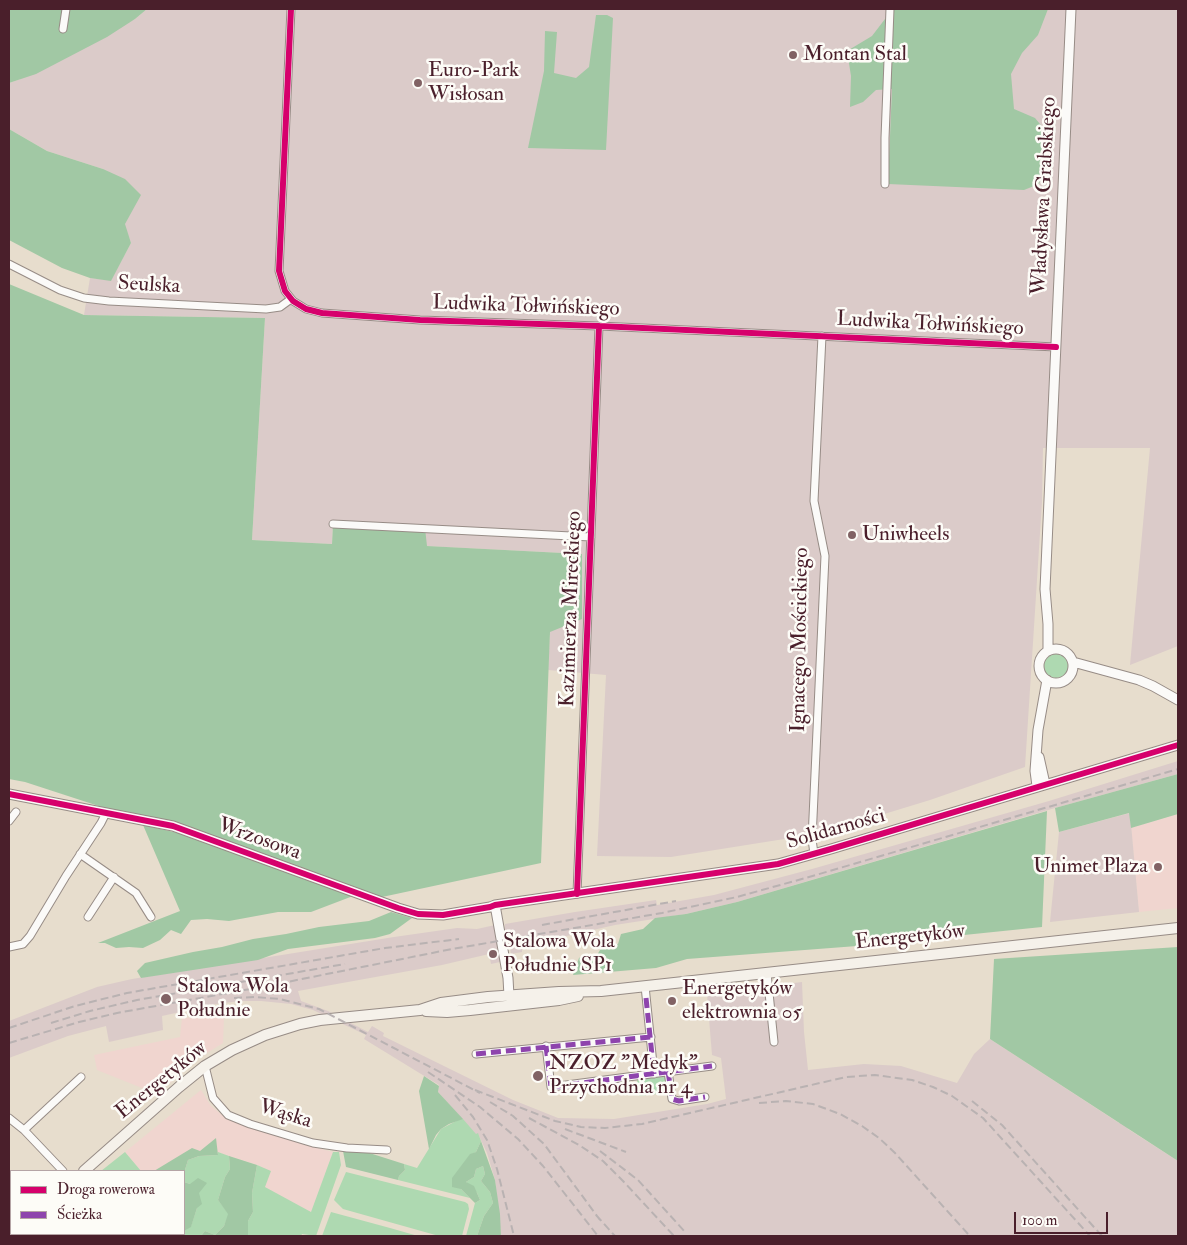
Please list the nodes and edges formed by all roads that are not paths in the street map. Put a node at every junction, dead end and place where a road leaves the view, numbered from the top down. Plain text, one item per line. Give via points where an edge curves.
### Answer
1 (66, 9) edge
2 (291, 9) edge
3 (890, 9) edge
4 (1072, 9) edge
5 (63, 29) dead end
6 (885, 184) dead end
7 (9, 264) edge
8 (291, 299) junction
9 (599, 326) junction
10 (822, 336) junction
11 (1056, 347) junction
12 (333, 524) dead end
13 (591, 537) junction
14 (1052, 650) junction
15 (1073, 667) junction
16 (1052, 681) junction
17 (1178, 700) edge
18 (1178, 745) edge
19 (1041, 785) junction
20 (9, 794) edge
21 (16, 812) dead end
22 (106, 812) junction
23 (9, 821) edge
24 (80, 854) junction
25 (814, 854) junction
26 (114, 877) junction
27 (577, 894) junction
28 (495, 905) junction
29 (88, 917) dead end
30 (151, 917) dead end
31 (1178, 928) edge
32 (9, 947) edge
33 (767, 973) junction
34 (645, 986) junction
35 (600, 991) junction
36 (509, 996) junction
37 (530, 1004) junction
38 (482, 1008) junction
39 (420, 1010) junction
40 (650, 1038) junction
41 (774, 1042) dead end
42 (546, 1046) junction
43 (476, 1054) dead end
44 (205, 1066) junction
45 (712, 1066) dead end
46 (668, 1071) junction
47 (654, 1074) junction
48 (81, 1077) dead end
49 (705, 1097) dead end
50 (9, 1118) edge
51 (24, 1130) junction
52 (387, 1150) dead end
53 (62, 1170) edge
54 (85, 1170) edge

1 - 5 street
2 - 8 street via 279,270 282,284
3 - 6 street
4 - 11 street, Władysława Grabskiego
7 - 8 street, Seulska via 60,290 84,298 266,309 283,306
8 - 9 street, Ludwika Tołwińskiego via 306,309 322,313
9 - 10 street, Ludwika Tołwińskiego
9 - 13 street, Kazimierza Mireckiego
10 - 11 street, Ludwika Tołwińskiego
10 - 25 street, Ignacego Mościckiego via 814,501 825,556 812,840
11 - 14 street, Władysława Grabskiego via 1045,589
12 - 13 street
13 - 27 street, Kazimierza Mireckiego
14 - 15 street via 1067,652
14 - 16 street via 1044,654 1040,663 1041,672
15 - 16 street via 1066,680
15 - 17 street via 1139,680
16 - 19 street via 1039,721 1035,771
18 - 19 street, Solidarności
19 - 25 street, Solidarności
20 - 22 street, Wrzosowa
21 - 23 street
22 - 24 street
22 - 28 street, Wrzosowa via 181,828 412,912 443,915
24 - 26 street
24 - 32 street via 26,940 20,946
25 - 27 street, Solidarności via 778,864
26 - 29 street
26 - 30 street via 136,893
27 - 28 street, Solidarności
28 - 36 street
31 - 33 main road, Energetyków
33 - 34 main road, Energetyków
33 - 41 street
34 - 35 main road, Energetyków
34 - 40 street
35 - 36 main road, Energetyków
35 - 37 main road, Energetyków
36 - 37 street
36 - 38 street
36 - 39 main road, Energetyków via 441,1003
37 - 38 main road, Energetyków
38 - 39 main road, Energetyków via 446,1012
39 - 44 main road, Energetyków via 300,1024 257,1038
40 - 42 street
40 - 47 street
42 - 43 street
42 - 47 street via 551,1087
44 - 52 street, Wąska via 213,1098 228,1115 313,1142
44 - 54 main road, Energetyków
45 - 46 street
46 - 47 street
46 - 49 street via 672,1099
48 - 51 street
50 - 51 street
51 - 53 street

